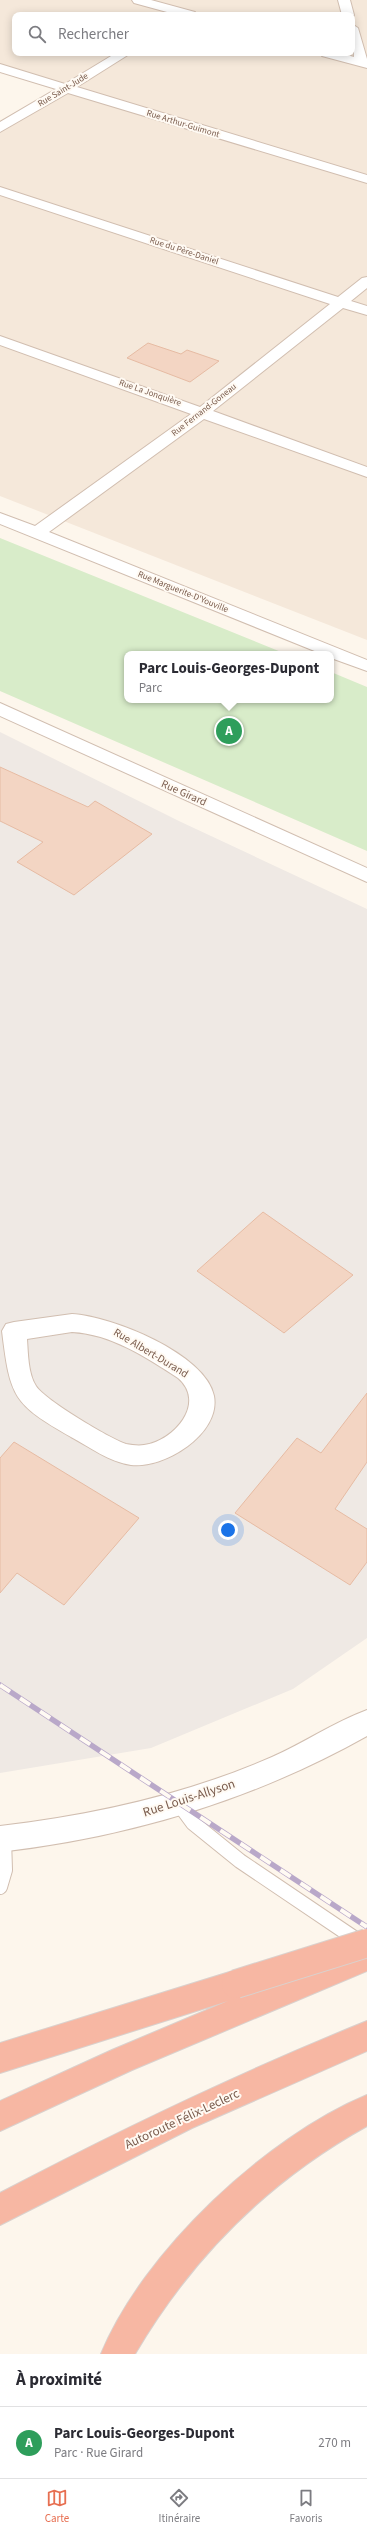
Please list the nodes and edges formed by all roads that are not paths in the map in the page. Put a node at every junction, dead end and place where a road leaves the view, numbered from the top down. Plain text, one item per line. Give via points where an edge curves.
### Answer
1 (138, 0) edge
2 (344, 0) edge
3 (182, 11) edge
4 (347, 12) edge
5 (355, 36) edge
6 (121, 56) edge
7 (337, 56) edge
8 (365, 64) edge
9 (0, 68) edge
10 (65, 88) junction
11 (0, 128) edge
12 (367, 179) edge
13 (0, 191) edge
14 (367, 281) edge
15 (339, 302) junction
16 (367, 311) edge
17 (0, 340) edge
18 (203, 412) junction
19 (367, 472) edge
20 (0, 518) edge
21 (37, 533) junction
22 (330, 651) edge
23 (334, 653) edge
24 (367, 666) edge
25 (0, 709) edge
26 (367, 876) edge
27 (7, 1327) edge
28 (367, 1722) edge
29 (179, 1804) junction
30 (2, 1839) edge
31 (0, 1887) edge
32 (367, 1942) edge
33 (367, 1947) edge
34 (367, 1957) edge
35 (367, 2036) edge
36 (0, 2058) edge
37 (367, 2110) edge
38 (0, 2116) edge
39 (0, 2210) edge
40 (117, 2354) edge

1 - 3 street
2 - 4 street
5 - 8 street
6 - 10 street, Rue Saint-Jude
7 - 8 street
9 - 10 street, Rue Arthur-Guimont
10 - 11 street, Rue Saint-Jude
10 - 12 street, Rue Arthur-Guimont
13 - 15 street, Rue du Père-Daniel
14 - 15 street, Rue Fernand-Goneau
15 - 16 street, Rue du Père-Daniel
15 - 18 street, Rue Fernand-Goneau
17 - 18 street, Rue La Jonquière
18 - 19 street, Rue La Jonquière
18 - 21 street, Rue Fernand-Goneau
20 - 21 street, Rue Marguerite-D'Youville
21 - 22 street, Rue Marguerite-D'Youville
23 - 24 street, Rue Marguerite-D'Youville
25 - 26 street, Rue Girard
27 - 27 street, Rue Albert-Durand via 19,1378 27,1396 42,1410 114,1449 131,1455 159,1453 175,1445 198,1418 202,1397 193,1378 181,1368 108,1327 72,1322
28 - 29 street, Rue Louis-Allyson via 270,1770
29 - 30 street, Rue Louis-Allyson via 109,1822
29 - 33 lane via 193,1823 240,1861
30 - 31 lane via 5,1870
32 - 36 highway, bridge
34 - 38 highway via 72,2082
35 - 39 highway, Autoroute Félix-Leclerc via 332,2049 122,2147
37 - 40 highway via 301,2149 264,2176 219,2215 172,2267

